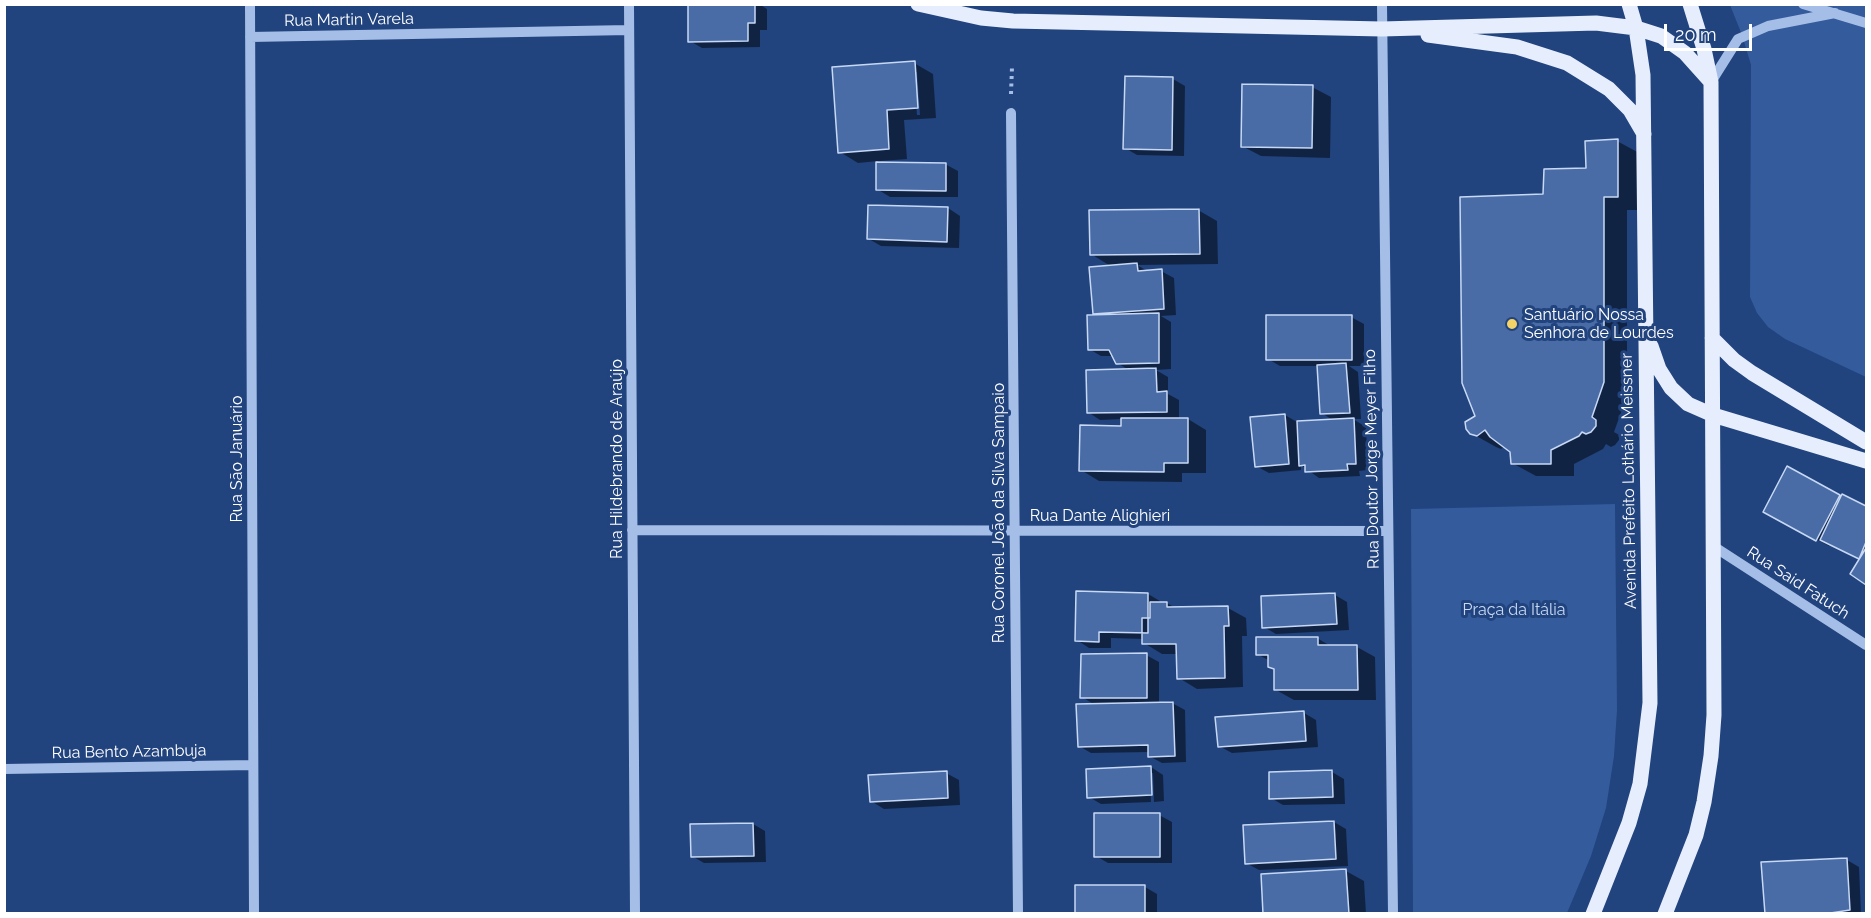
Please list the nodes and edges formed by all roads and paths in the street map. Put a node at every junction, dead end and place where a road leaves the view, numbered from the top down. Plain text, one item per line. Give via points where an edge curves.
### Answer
1 (250, 4) edge
2 (629, 4) edge
3 (918, 4) edge
4 (1382, 4) edge
5 (1629, 4) edge
6 (1690, 4) edge
7 (1803, 4) edge
8 (1835, 13) junction
9 (1866, 23) edge
10 (1636, 28) junction
11 (1382, 29) junction
12 (629, 30) junction
13 (250, 37) junction
14 (1012, 67) dead end
15 (1711, 82) junction
16 (1011, 113) joint
17 (1644, 134) junction
18 (1646, 332) junction
19 (1712, 338) junction
20 (1713, 415) junction
21 (1866, 442) edge
22 (1866, 461) edge
23 (632, 530) junction
24 (1014, 531) junction
25 (1388, 531) junction
26 (1713, 546) junction
27 (1866, 645) edge
28 (253, 765) junction
29 (4, 769) edge
30 (254, 914) edge
31 (635, 914) edge
32 (1018, 914) edge
33 (1393, 914) edge
34 (1593, 914) edge
35 (1665, 914) edge

1 - 13 street, Rua São Januário
2 - 12 street, Rua Hildebrando de Araújo
3 - 11 main road via 1013,21
4 - 11 street, Rua Doutor Jorge Meyer Filho
5 - 10 main road, Avenida Prefeito Lothário Meissner
6 - 15 main road
7 - 8 street
8 - 9 street
8 - 15 street via 1768,26 1738,39
10 - 11 main road via 1596,23
10 - 15 main road via 1661,36 1685,52
10 - 17 main road, Avenida Prefeito Lothário Meissner via 1643,75
11 - 17 main road via 1517,47 1567,63 1609,89 1630,110
11 - 25 street, Rua Doutor Jorge Meyer Filho
12 - 13 street, Rua Martin Varela
12 - 23 street, Rua Hildebrando de Araújo
13 - 28 street, Rua São Januário
14 - 16 path
15 - 19 main road
16 - 24 street, Rua Coronel João da Silva Sampaio
17 - 18 main road, Avenida Prefeito Lothário Meissner
18 - 20 main road via 1659,369 1671,388 1688,404
18 - 34 main road, Avenida Prefeito Lothário Meissner via 1650,703 1640,784
19 - 20 main road
19 - 21 main road via 1752,373
20 - 22 main road
20 - 26 main road
23 - 24 street, Rua Dante Alighieri
23 - 31 street, Rua Hildebrando de Araújo
24 - 25 street, Rua Dante Alighieri
24 - 32 street, Rua Coronel João da Silva Sampaio
25 - 33 street, Rua Doutor Jorge Meyer Filho
26 - 27 street, Rua Said Fatuch
26 - 35 main road via 1711,756 1696,835
28 - 29 street, Rua Bento Azambuja
28 - 30 street, Rua São Januário

